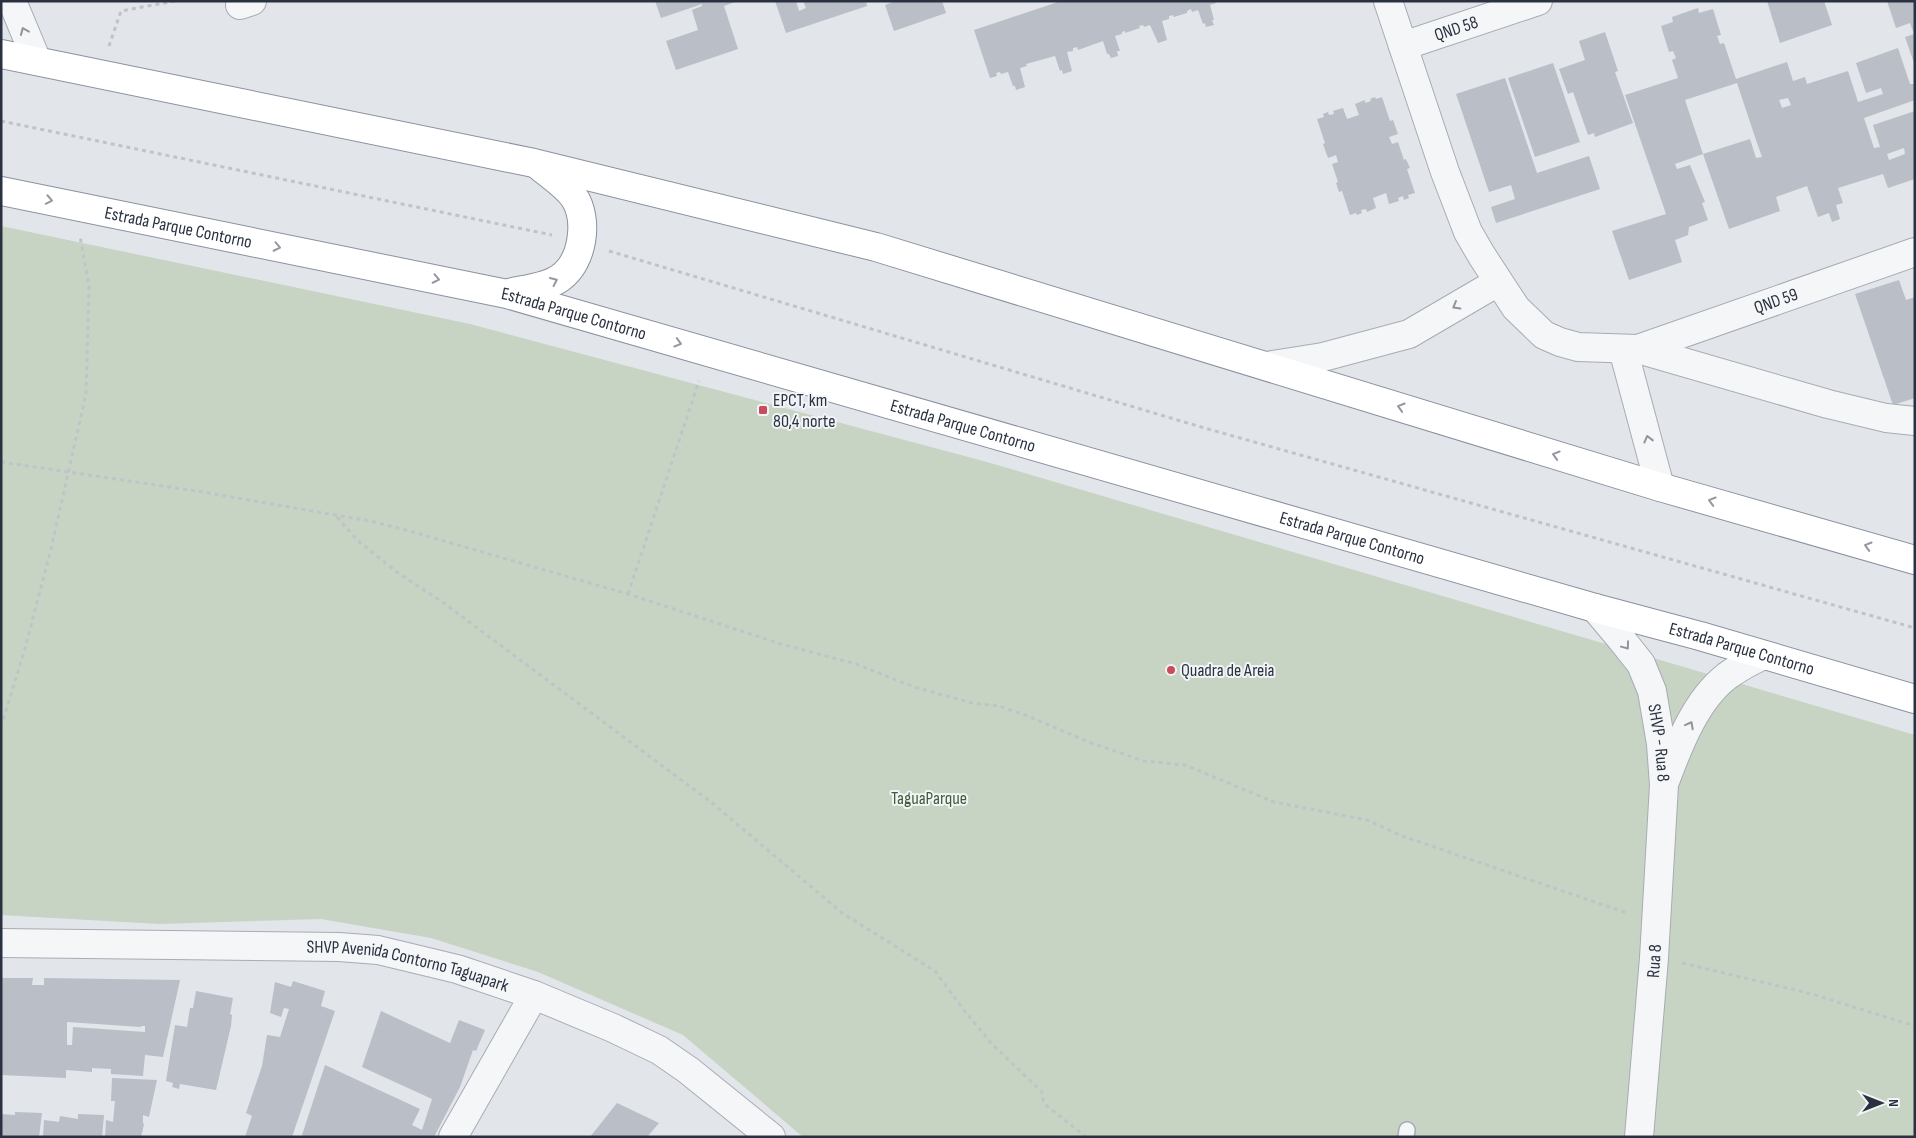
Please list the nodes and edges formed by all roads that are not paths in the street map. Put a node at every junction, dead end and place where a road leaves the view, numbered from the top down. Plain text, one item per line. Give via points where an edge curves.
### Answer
1 (12, 1) edge
2 (1388, 1) edge
3 (1538, 1) edge
4 (1402, 46) junction
5 (1, 54) edge
6 (37, 61) junction
7 (534, 163) junction
8 (1, 191) edge
9 (1915, 252) edge
10 (1498, 282) junction
11 (507, 294) junction
12 (1631, 349) junction
13 (1266, 366) junction
14 (1915, 421) edge
15 (1660, 487) junction
16 (1915, 560) edge
17 (1595, 608) junction
18 (1764, 655) junction
19 (1915, 699) edge
20 (1664, 785) junction
21 (1, 943) edge
22 (534, 995) junction
23 (453, 1137) edge
24 (771, 1137) edge
25 (1639, 1137) edge

6 -> 1 street
2 - 4 street
3 - 4 street, QND 58
4 - 10 street via 1468,232
5 - 6 highway
6 - 7 highway
11 -> 7 highway via 548,284 562,277 572,266 580,242 582,227 578,204 566,188
7 - 13 highway via 876,247
8 -> 11 highway, Estrada Parque Contorno
9 - 12 street, QND 59
10 - 12 street via 1516,308 1544,335 1578,347
10 -> 13 street via 1409,334 1322,358
11 -> 17 highway, Estrada Parque Contorno
12 - 14 street via 1828,404 1886,418
15 -> 12 street
15 -> 13 highway
16 -> 15 highway
17 - 18 highway, Estrada Parque Contorno
17 -> 20 street, SHVP - Rua 8 via 1641,664 1652,691
18 - 19 highway, Estrada Parque Contorno
20 -> 18 street, SHVP - Rua 8 via 1676,752 1708,696 1726,677
20 - 25 street, Rua 8
21 - 22 street, SHVP Avenida Contorno Taguapark via 271,945 378,950 457,969
22 - 23 street
22 - 24 street, SHVP Avenida Contorno Taguapark via 659,1050

